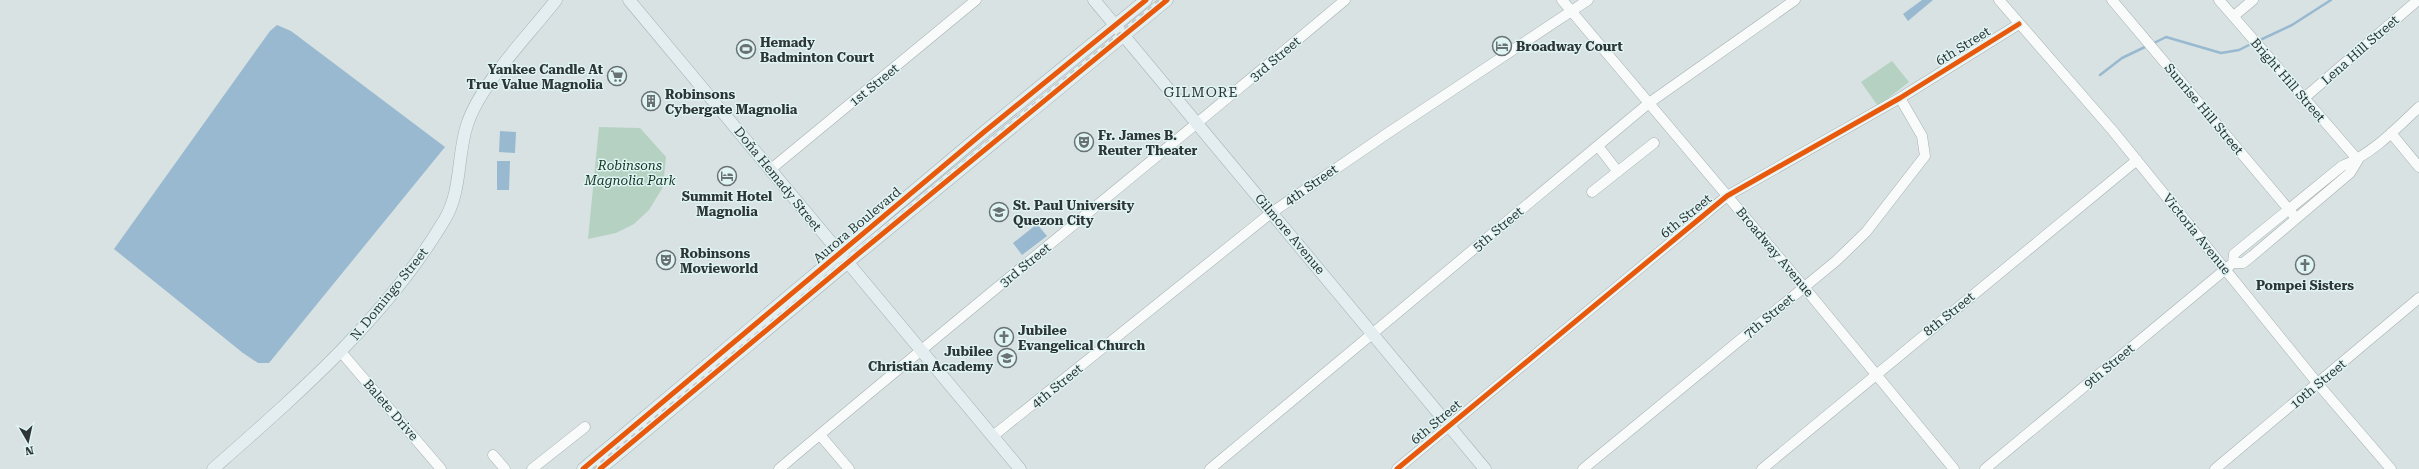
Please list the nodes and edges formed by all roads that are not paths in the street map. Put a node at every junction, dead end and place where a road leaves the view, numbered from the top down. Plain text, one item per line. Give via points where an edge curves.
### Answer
1 (556, 0) edge
2 (629, 0) edge
3 (976, 0) edge
4 (1094, 0) edge
5 (1146, 0) edge
6 (1167, 0) edge
7 (1345, 0) edge
8 (1562, 0) edge
9 (1588, 0) edge
10 (1795, 0) edge
11 (2000, 0) edge
12 (2112, 0) edge
13 (2219, 0) edge
14 (2253, 0) edge
15 (2418, 0) edge
16 (1571, 10) junction
17 (2234, 16) junction
18 (2019, 24) junction
19 (1115, 25) junction
20 (1124, 35) junction
21 (1900, 98) junction
22 (2303, 99) junction
23 (1650, 103) junction
24 (2419, 106) edge
25 (1199, 124) junction
26 (2391, 133) junction
27 (1654, 143) dead end
28 (1598, 146) junction
29 (2137, 160) junction
30 (2358, 160) junction
31 (2419, 167) edge
32 (771, 169) junction
33 (1618, 172) junction
34 (1592, 192) dead end
35 (1727, 196) junction
36 (2289, 210) junction
37 (1271, 213) junction
38 (2296, 218) junction
39 (843, 258) junction
40 (2229, 266) junction
41 (1804, 286) junction
42 (2419, 298) edge
43 (1372, 333) junction
44 (922, 350) junction
45 (341, 352) junction
46 (1877, 375) junction
47 (2318, 384) junction
48 (1450, 425) junction
49 (585, 427) dead end
50 (820, 434) junction
51 (993, 436) junction
52 (493, 455) dead end
53 (214, 469) edge
54 (441, 469) edge
55 (505, 469) edge
56 (532, 469) edge
57 (583, 469) edge
58 (600, 469) edge
59 (779, 469) edge
60 (849, 469) edge
61 (1020, 469) edge
62 (1210, 469) edge
63 (1397, 469) edge
64 (1485, 469) edge
65 (1583, 469) edge
66 (1762, 469) edge
67 (1954, 469) edge
68 (1985, 469) edge
69 (2215, 469) edge
70 (2391, 469) edge

1 - 45 main road, N. Domingo Street via 514,50 475,106 466,126 456,188 444,220 421,258
2 - 32 main road, Doña Hemady Street
3 - 32 street, 1st Street
4 - 19 main road, Gilmore Avenue
5 - 19 main road, Aurora Boulevard
6 - 20 main road, Aurora Boulevard
7 - 25 street, 3rd Street
8 - 16 street, Broadway Avenue
9 - 16 street, 4th Street
10 - 23 street, 5th Street
11 - 18 street, Victoria Avenue
12 - 36 street, Sunrise Hill Street
13 - 17 street, Bright Hill Street
14 - 17 street
15 - 22 street, Lena Hill Street
16 - 23 street, Broadway Avenue
16 - 37 street, 4th Street
17 - 22 street, Bright Hill Street
18 - 21 street, 6th Street
18 - 29 street, Victoria Avenue
19 - 20 main road, Gilmore Avenue
19 - 39 main road, Aurora Boulevard
20 - 25 main road, Gilmore Avenue
20 - 39 main road, Aurora Boulevard
21 - 35 street, 6th Street
21 - 41 street, 7th Street via 1922,136 1925,156 1866,232 1836,261
22 - 30 street, Bright Hill Street
23 - 28 street, 5th Street
23 - 35 street, Broadway Avenue
24 - 26 street, 9th Street
25 - 37 main road, Gilmore Avenue
25 - 44 street, 3rd Street
26 - 30 street, 9th Street
26 - 31 street
27 - 33 street
28 - 33 street
28 - 43 street, 5th Street
29 - 40 street, Victoria Avenue
29 - 46 street, 8th Street
30 - 36 street, 9th Street via 2342,166
30 - 38 street, 9th Street via 2350,173
32 - 39 main road, Doña Hemady Street
33 - 34 street
35 - 41 street, Broadway Avenue
35 - 48 street, 6th Street
36 - 38 street, Sunrise Hill Street
36 - 40 street, 9th Street via 2234,254
37 - 43 main road, Gilmore Avenue
37 - 51 street, 4th Street
38 - 40 street, 9th Street via 2243,263
39 - 44 main road, Doña Hemady Street
39 - 57 main road, Aurora Boulevard
39 - 58 main road, Aurora Boulevard
40 - 47 street, Victoria Avenue
40 - 68 street, 9th Street
41 - 46 street, Broadway Avenue
41 - 65 street, 7th Street
42 - 47 street, 10th Street
43 - 48 main road, Gilmore Avenue
43 - 62 street, 5th Street
44 - 50 street, 3rd Street
44 - 51 main road, Doña Hemady Street
45 - 53 main road, N. Domingo Street
45 - 54 street, Balete Drive
46 - 66 street, 8th Street
46 - 67 street, Broadway Avenue
47 - 69 street, 10th Street
47 - 70 street, Victoria Avenue
48 - 63 street, 6th Street
48 - 64 main road, Gilmore Avenue
49 - 56 street
50 - 59 street, 3rd Street
50 - 60 street
51 - 61 main road, Doña Hemady Street
52 - 55 street

